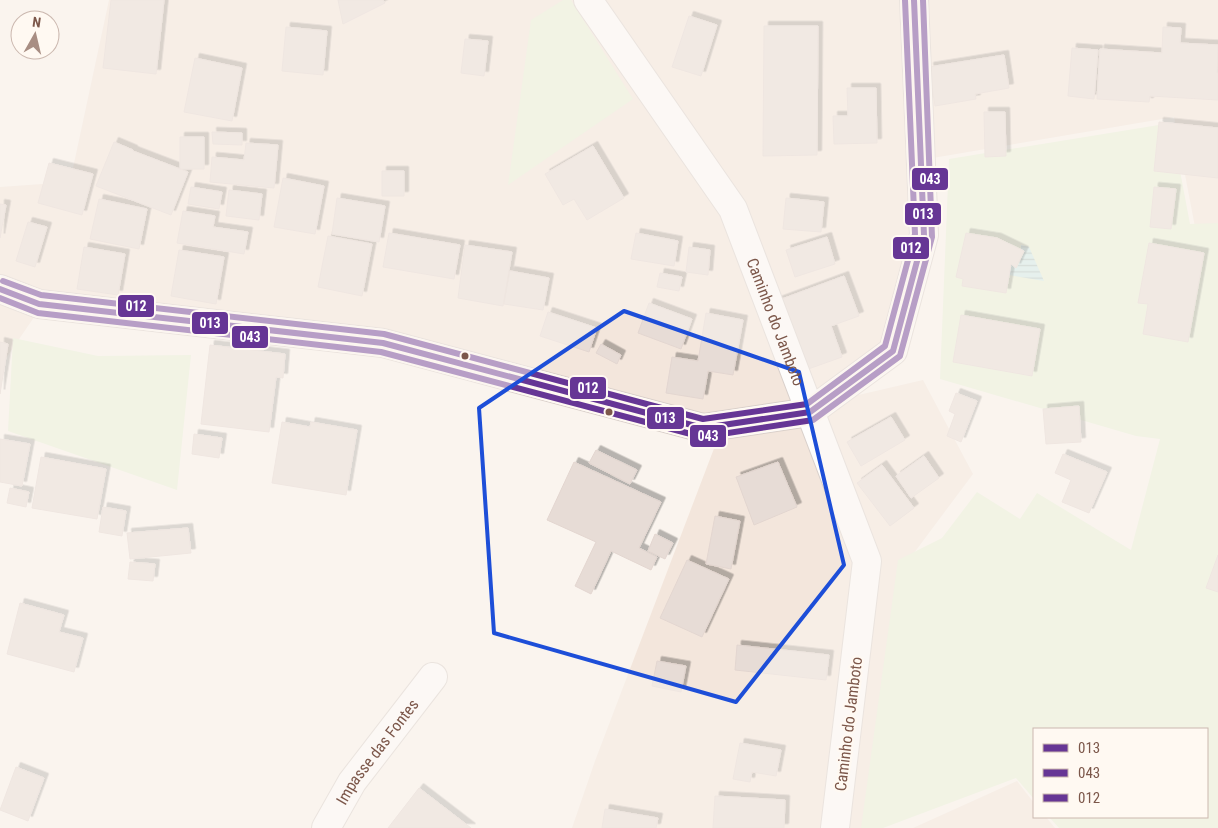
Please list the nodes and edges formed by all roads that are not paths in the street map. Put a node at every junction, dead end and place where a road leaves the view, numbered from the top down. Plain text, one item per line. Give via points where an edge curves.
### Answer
1 (588, 0) edge
2 (914, 0) edge
3 (0, 288) edge
4 (810, 412) junction
5 (433, 677) dead end
6 (326, 828) edge
7 (835, 828) edge

1 - 4 main road, Caminho do Jamboto via 733,209
2 - 4 main road via 924,235 893,351
3 - 4 main road via 39,304 383,343 703,428
4 - 7 main road, Caminho do Jamboto via 867,561
5 - 6 main road, Impasse das Fontes via 352,782

